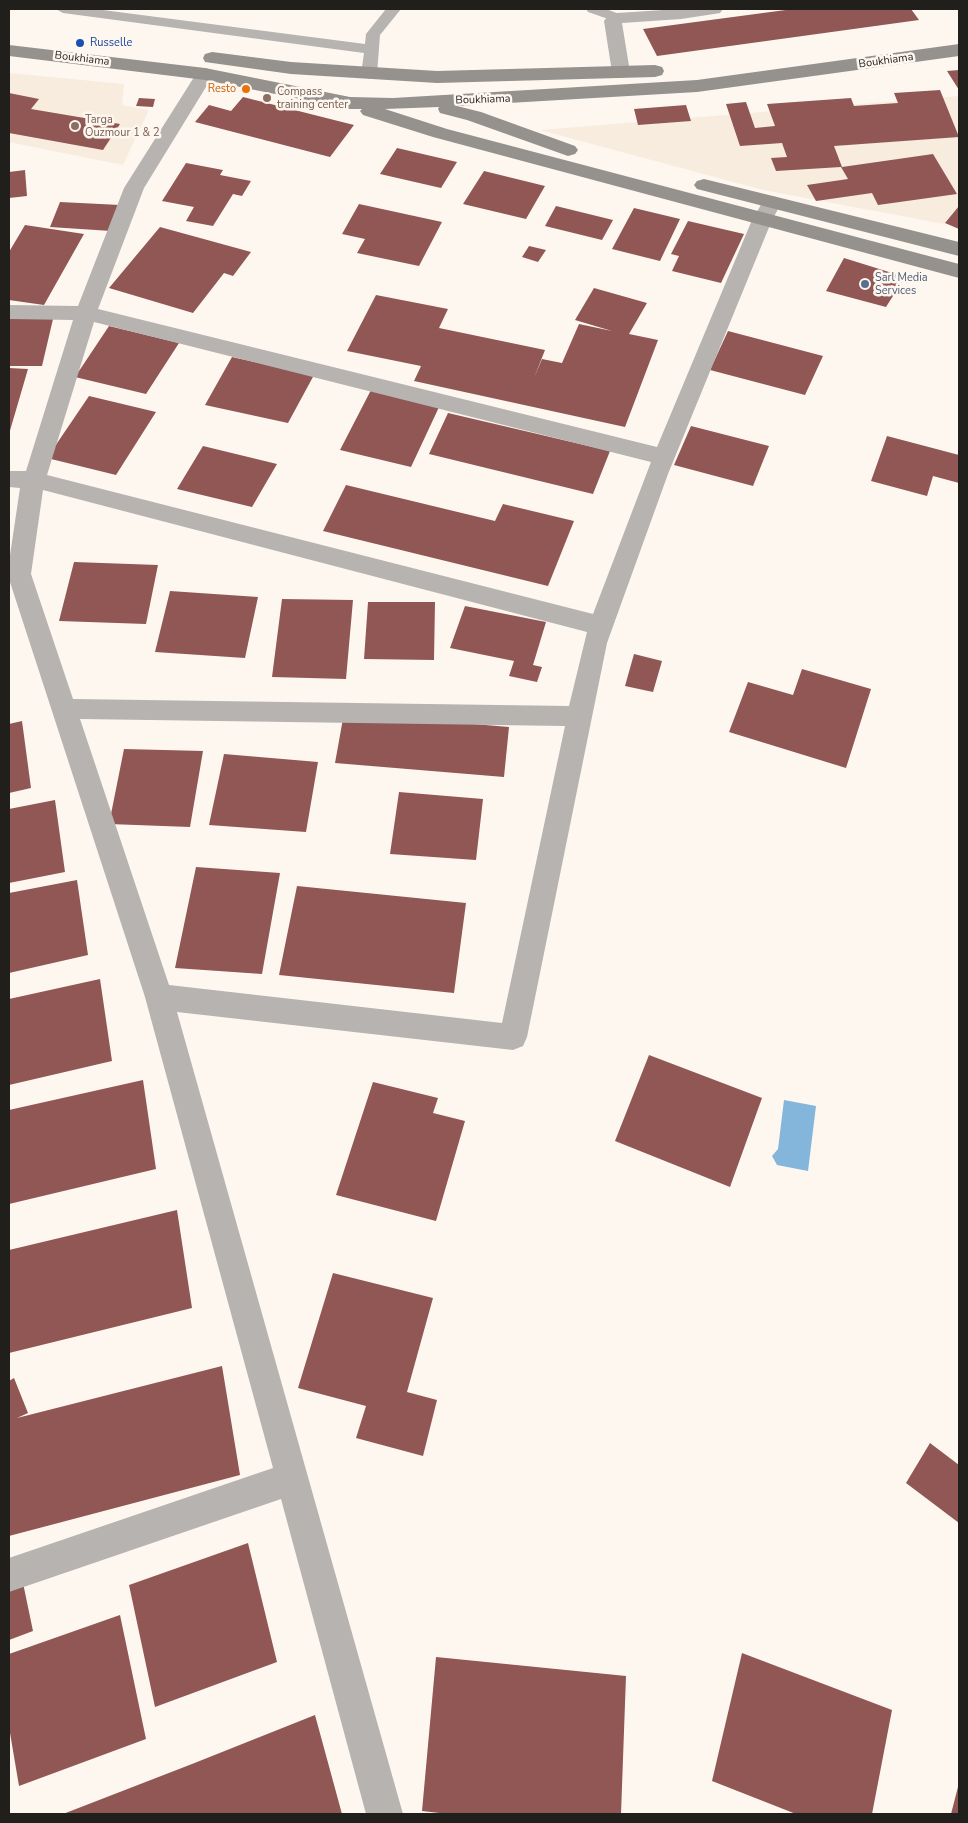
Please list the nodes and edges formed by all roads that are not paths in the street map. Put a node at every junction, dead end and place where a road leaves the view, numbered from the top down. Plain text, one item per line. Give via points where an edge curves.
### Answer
1 (62, 9) edge
2 (394, 9) edge
3 (592, 9) edge
4 (714, 9) edge
5 (618, 18) junction
6 (9, 36) edge
7 (372, 42) junction
8 (882, 43) dead end
9 (959, 50) edge
10 (9, 51) edge
11 (709, 66) dead end
12 (690, 68) dead end
13 (326, 71) junction
14 (621, 72) junction
15 (205, 74) junction
16 (369, 74) junction
17 (407, 76) junction
18 (550, 97) junction
19 (426, 102) junction
20 (350, 103) junction
21 (536, 124) junction
22 (767, 211) junction
23 (959, 249) edge
24 (959, 271) edge
25 (9, 312) edge
26 (86, 313) junction
27 (665, 457) junction
28 (22, 480) edge
29 (602, 626) junction
30 (63, 708) junction
31 (580, 716) junction
32 (159, 997) junction
33 (292, 1478) junction
34 (9, 1575) edge
35 (385, 1814) edge

1 - 7 lane via 348,46
2 - 7 lane
3 - 5 lane
4 - 5 street
5 - 14 street via 613,21
6 - 13 street, Boukhiama
7 - 16 lane
8 - 11 street, Boukhiama
9 - 18 street, Boukhiama via 734,82
10 - 15 street, Boukhiama
12 - 14 street, Boukhiama
13 - 16 street, Boukhiama
13 - 20 street via 332,88
14 - 17 street, Boukhiama
15 - 20 street, Boukhiama
15 - 26 street via 134,188
16 - 17 street, Boukhiama
17 - 19 street
18 - 19 street, Boukhiama
18 - 21 street
19 - 20 street, Boukhiama
19 - 21 street via 474,116
20 - 22 street via 404,123
21 - 22 street via 570,151
22 - 23 street
22 - 24 street
22 - 27 street
25 - 26 street
26 - 27 street
26 - 28 street
27 - 29 street
28 - 29 street
28 - 30 street via 30,494 18,574
29 - 31 street via 595,643
30 - 31 street
30 - 32 street
31 - 32 street via 513,1037
32 - 33 street
33 - 34 street
33 - 35 street

